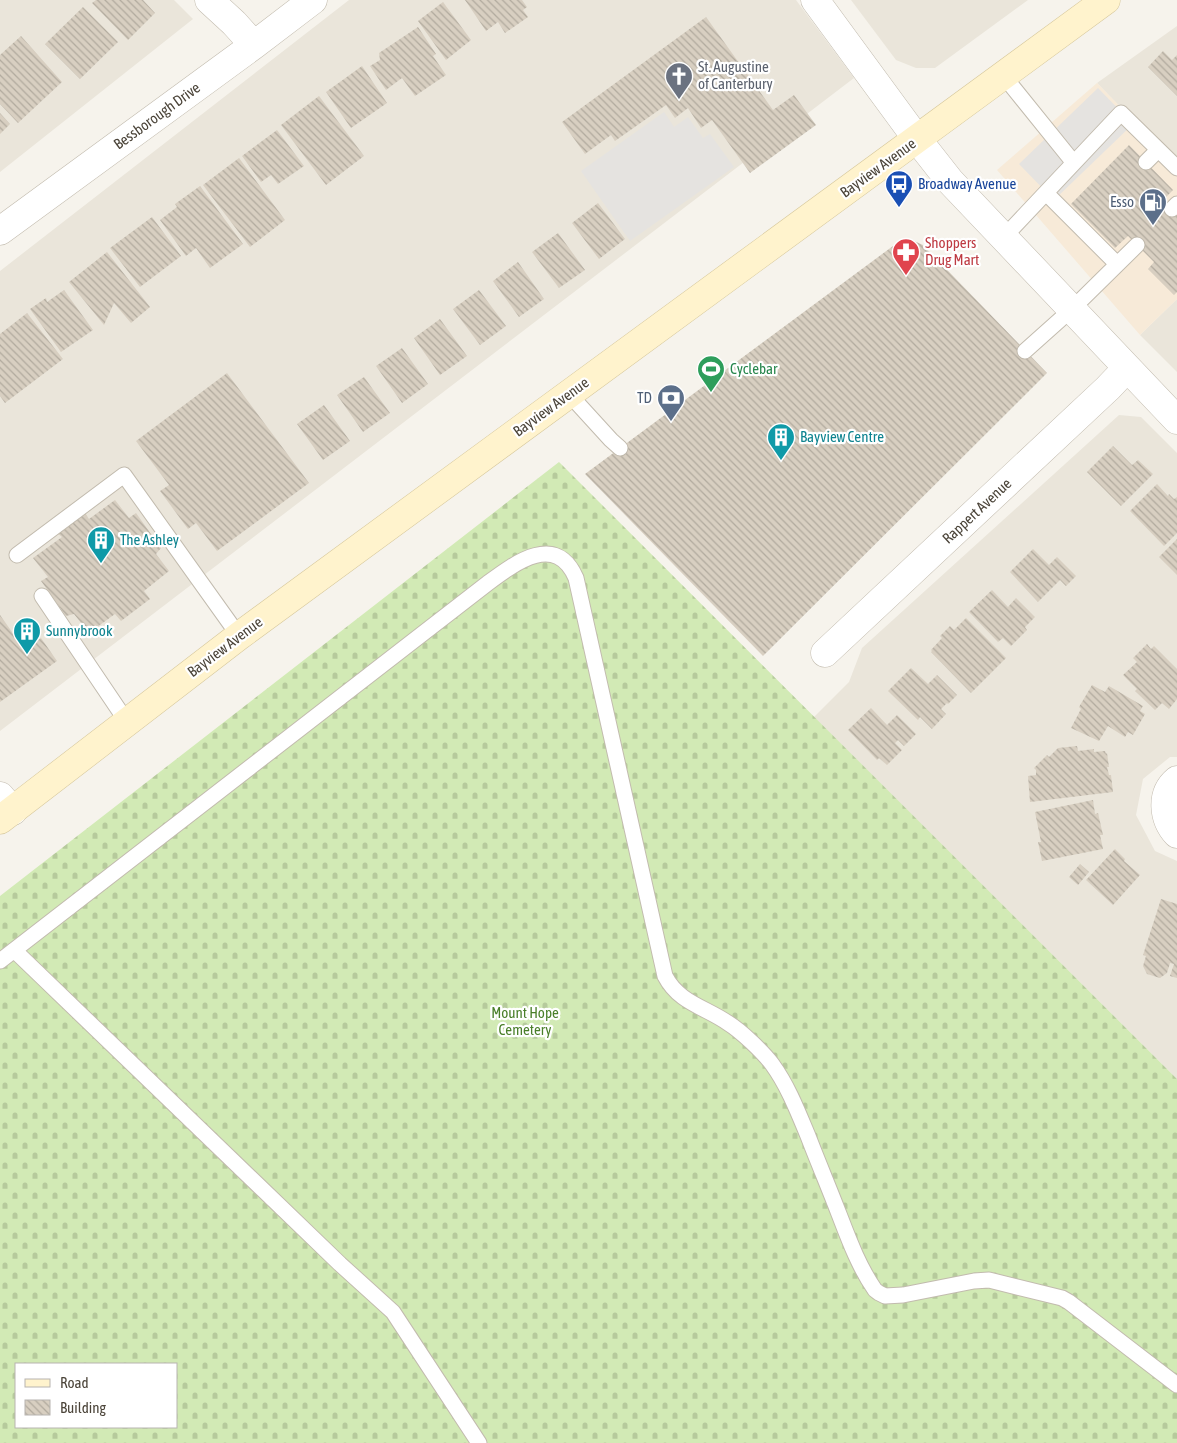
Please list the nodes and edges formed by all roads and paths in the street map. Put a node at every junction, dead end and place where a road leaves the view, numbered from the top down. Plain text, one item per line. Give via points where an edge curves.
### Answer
1 (210, 0) edge
2 (313, 0) edge
3 (815, 0) edge
4 (1106, 0) edge
5 (254, 45) junction
6 (1003, 75) junction
7 (917, 139) junction
8 (1158, 150) junction
9 (1146, 162) dead end
10 (1074, 163) junction
11 (1177, 168) edge
12 (1046, 193) junction
13 (0, 231) edge
14 (1004, 237) junction
15 (1137, 245) dead end
16 (1117, 264) junction
17 (1072, 309) junction
18 (1025, 350) dead end
19 (1127, 368) junction
20 (569, 394) junction
21 (1177, 420) edge
22 (620, 448) dead end
23 (17, 555) dead end
24 (42, 596) dead end
25 (239, 636) junction
26 (825, 653) dead end
27 (127, 722) junction
28 (1177, 780) edge
29 (4, 809) edge
30 (1177, 834) edge
31 (14, 950) junction
32 (0, 961) edge
33 (1177, 1385) edge
34 (479, 1443) edge

1 - 5 street
2 - 5 street, Bessborough Drive
3 - 7 street
4 - 6 main road, Bayview Avenue
5 - 13 street, Bessborough Drive
6 - 7 main road, Bayview Avenue
6 - 10 lane
7 - 14 street via 950,181
7 - 20 main road, Bayview Avenue
8 - 9 lane
8 - 10 lane via 1121,113
8 - 11 lane
10 - 12 lane
12 - 14 lane
12 - 16 lane via 1085,225
14 - 17 street
15 - 16 lane
16 - 17 lane
17 - 18 lane
17 - 19 street
19 - 21 street
19 - 26 street, Rappert Avenue
20 - 22 lane
20 - 25 main road, Bayview Avenue
23 - 25 lane via 124,475
24 - 27 lane
25 - 27 main road, Bayview Avenue
27 - 29 main road, Bayview Avenue
28 - 30 street via 1168,792 1165,804 1166,816
31 - 32 lane
31 - 33 lane via 488,583 530,557 555,555 576,578 665,976 678,994 739,1031 780,1075 797,1109 852,1247 875,1290 881,1295 892,1296 989,1280 1062,1298
31 - 34 lane via 393,1312

